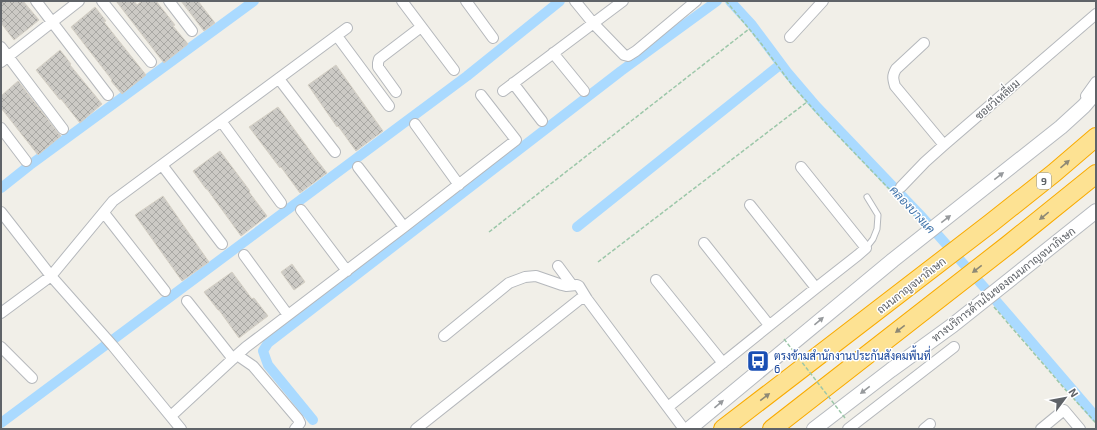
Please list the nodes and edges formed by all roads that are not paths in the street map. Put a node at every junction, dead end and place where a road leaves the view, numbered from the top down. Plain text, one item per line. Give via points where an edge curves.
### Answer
1 (36, 1) edge
2 (79, 1) edge
3 (102, 1) edge
4 (169, 1) edge
5 (402, 1) edge
6 (466, 1) edge
7 (575, 1) edge
8 (623, 1) edge
9 (696, 1) edge
10 (823, 1) edge
11 (1096, 14) edge
12 (52, 22) junction
13 (593, 23) junction
14 (421, 26) junction
15 (347, 28) dead end
16 (192, 31) dead end
17 (337, 36) junction
18 (790, 37) dead end
19 (493, 38) dead end
20 (924, 43) dead end
21 (1, 48) edge
22 (553, 53) junction
23 (4, 59) edge
24 (151, 62) dead end
25 (454, 70) dead end
26 (279, 79) junction
27 (1096, 82) edge
28 (513, 83) junction
29 (584, 91) dead end
30 (396, 92) dead end
31 (502, 92) dead end
32 (1096, 92) edge
33 (108, 95) dead end
34 (481, 95) dead end
35 (389, 106) dead end
36 (221, 121) junction
37 (542, 121) dead end
38 (415, 124) dead end
39 (1061, 127) junction
40 (1, 128) edge
41 (62, 129) dead end
42 (1096, 137) edge
43 (944, 145) junction
44 (335, 152) dead end
45 (26, 161) dead end
46 (162, 165) junction
47 (358, 167) dead end
48 (801, 167) dead end
49 (1096, 174) edge
50 (459, 185) junction
51 (901, 187) dead end
52 (867, 197) dead end
53 (281, 203) dead end
54 (750, 205) dead end
55 (301, 210) dead end
56 (1096, 211) edge
57 (1, 212) edge
58 (104, 213) junction
59 (404, 227) junction
60 (704, 243) dead end
61 (222, 244) dead end
62 (866, 248) junction
63 (244, 255) dead end
64 (558, 266) dead end
65 (347, 271) junction
66 (51, 276) junction
67 (656, 280) dead end
68 (572, 285) junction
69 (816, 288) junction
70 (166, 291) dead end
71 (587, 299) junction
72 (187, 301) dead end
73 (1, 313) edge
74 (288, 315) junction
75 (769, 325) junction
76 (444, 336) dead end
77 (1, 347) edge
78 (954, 347) dead end
79 (235, 356) junction
80 (723, 363) junction
81 (32, 378) dead end
82 (806, 403) junction
83 (668, 407) junction
84 (171, 416) junction
85 (181, 429) edge
86 (294, 429) edge
87 (416, 429) edge
88 (684, 429) edge
89 (689, 429) edge
90 (723, 429) edge
91 (772, 429) edge
92 (778, 429) edge
93 (814, 429) edge
94 (848, 429) edge
95 (1041, 429) edge
96 (1080, 429) edge

1 - 12 street
2 - 12 street
3 - 24 street
4 - 16 street
5 - 14 street
6 - 19 street
7 - 13 street
8 - 13 street
9 - 13 street via 628,56 624,55
10 - 18 street
11 - 43 street, ซอยวีเหลี่ยม
12 - 23 street
12 - 33 street
13 - 22 street
14 - 25 street
14 - 30 street via 378,63 378,67
15 - 17 street
17 - 26 street
17 - 35 street
20 - 43 street via 896,69 892,78
21 - 23 street
22 - 28 street
22 - 29 street
23 - 41 street
26 - 36 street
26 - 44 street
27 - 39 street
28 - 31 street
28 - 37 street
32 - 39 main road
34 - 50 street via 516,140
36 - 46 street
36 - 53 street
38 - 50 street
89 -> 39 main road via 893,260
40 - 45 street
90 -> 42 highway, ถนนกาญจนาภิเษก / 9 via 991,223
43 - 51 street, ซอยวีเหลี่ยม
46 - 58 street via 113,202
46 - 61 street
47 - 59 street
48 - 62 street
49 -> 82 highway
50 - 59 street
52 - 62 lane via 878,215 877,229
54 - 69 street
55 - 65 street
56 -> 93 main road, ทางบริการด้านในของถนนกาญจนาภิเษก via 953,325
57 - 66 street
58 - 66 street
58 - 70 street
59 - 65 street
60 - 75 street
62 - 69 street
63 - 74 street
64 - 68 street
65 - 74 street
66 - 73 street
66 - 84 street
67 - 80 street
68 - 71 street via 578,286
68 - 76 street via 562,285 536,276 524,276 509,283
69 - 75 street
71 - 83 street
71 - 87 street via 580,299
72 - 79 street
74 - 79 street
75 - 80 street
77 - 81 street
78 - 94 street
79 - 84 street
79 - 86 street via 253,366 298,419 300,423
80 - 83 street
82 - 91 highway
82 - 92 highway
83 - 88 street
84 - 85 street
95 - 96 street via 1064,410

